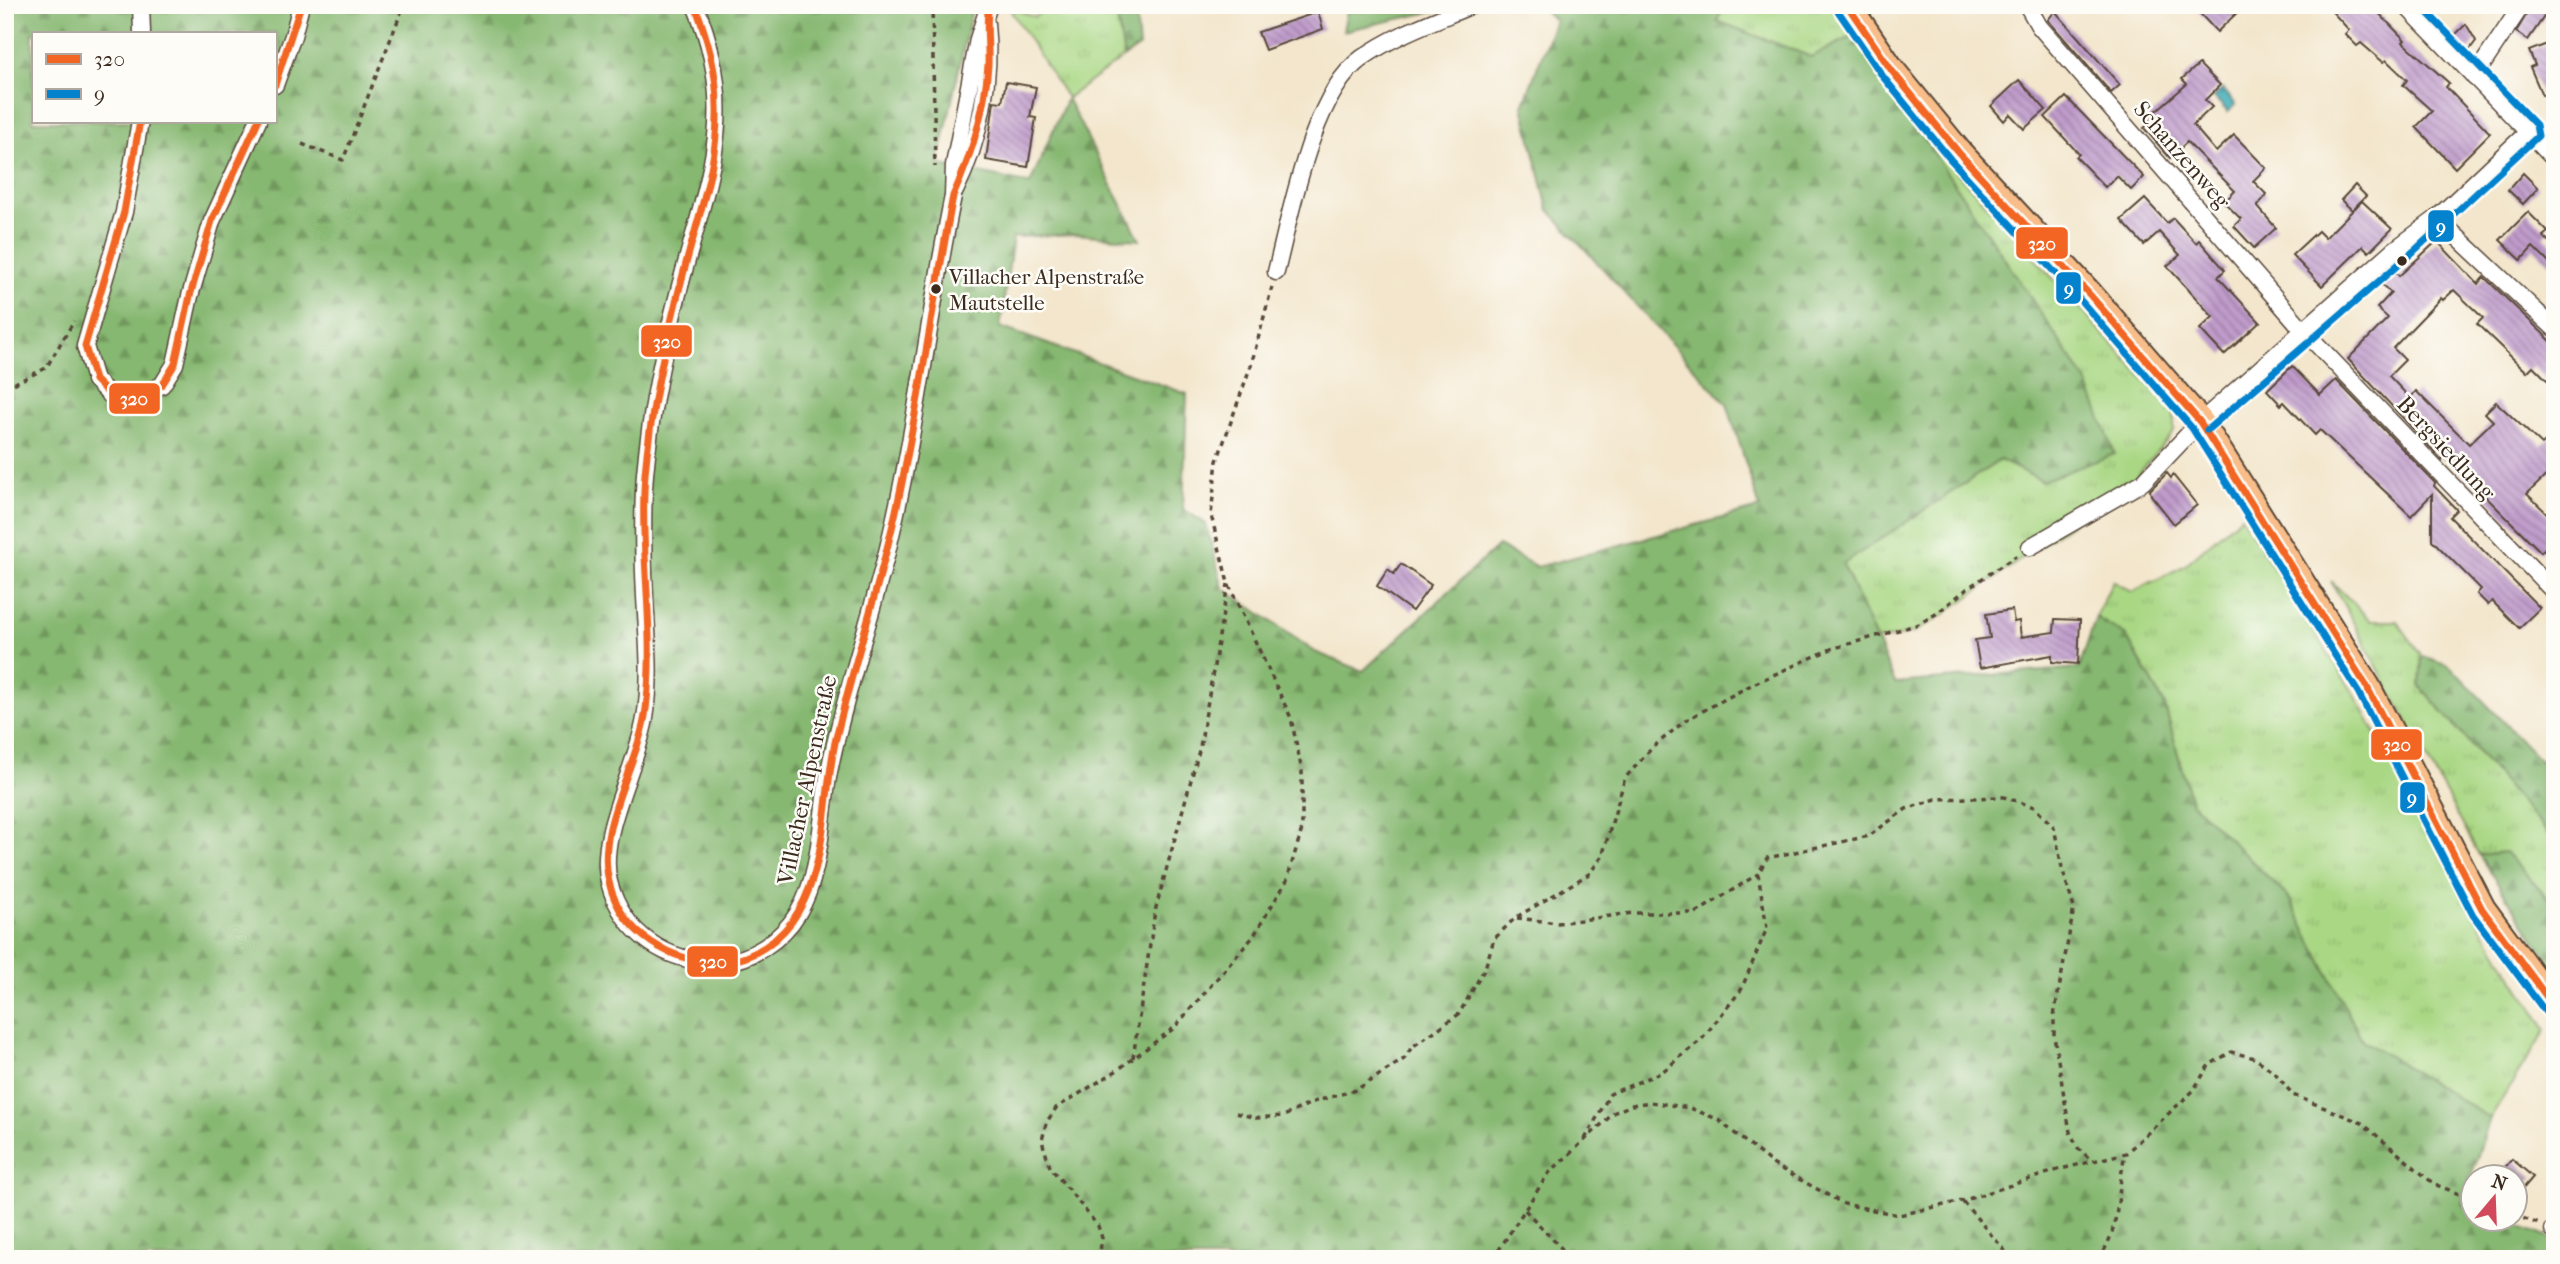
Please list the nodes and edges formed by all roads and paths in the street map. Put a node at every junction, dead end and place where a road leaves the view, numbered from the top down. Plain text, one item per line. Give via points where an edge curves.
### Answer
1 (141, 5) edge
2 (301, 5) edge
3 (404, 5) edge
4 (695, 5) edge
5 (932, 5) edge
6 (1472, 5) edge
7 (1847, 5) edge
8 (2027, 5) edge
9 (2405, 5) edge
10 (2522, 5) edge
11 (987, 13) edge
12 (142, 32) edge
13 (2473, 77) junction
14 (276, 82) edge
15 (140, 122) edge
16 (258, 122) edge
17 (2528, 132) junction
18 (302, 144) dead end
19 (2555, 160) edge
20 (935, 175) dead end
21 (2437, 218) junction
22 (1276, 272) joint
23 (94, 311) junction
24 (2555, 329) edge
25 (2305, 332) junction
26 (5, 388) edge
27 (2200, 422) junction
28 (2030, 547) joint
29 (1228, 583) junction
30 (2555, 593) edge
31 (1758, 874) junction
32 (1515, 918) junction
33 (2555, 1008) edge
34 (1133, 1058) junction
35 (1236, 1113) dead end
36 (1584, 1141) junction
37 (2126, 1153) junction
38 (2092, 1161) junction
39 (2458, 1193) edge
40 (1962, 1202) junction
41 (1525, 1210) junction
42 (2528, 1220) edge
43 (2554, 1230) edge
44 (1099, 1259) edge
45 (1493, 1259) edge
46 (1577, 1259) edge
47 (2012, 1259) edge
48 (2098, 1259) edge

1 - 12 street
2 - 14 street
3 - 18 path via 343,160
4 - 11 street, Villacher Alpenstraße via 716,68 715,153 653,398 643,527 649,680 638,750 606,861 619,910 648,943 692,962 728,962 760,950 786,929 807,893 830,766 896,510 953,196 954,164
5 - 20 path
6 - 22 street via 1395,37 1360,60 1330,94 1301,176
7 - 27 main road via 1892,71 1959,153
8 - 25 street, Schanzenweg via 2039,26
9 - 13 street
10 - 13 street
13 - 17 street
15 - 23 street via 124,212
16 - 23 street via 212,221 178,351 162,385 131,400 109,394 95,380 85,346
17 - 19 street
17 - 21 street
21 - 24 street
21 - 25 street
22 - 29 path via 1251,365 1217,461 1211,515
23 - 26 path via 72,321 46,368
25 - 27 street
25 - 30 street, Bergsiedlung
27 - 28 street via 2143,482
27 - 33 main road via 2367,687 2482,909
28 - 32 path via 1916,625 1831,649 1686,720 1625,778 1602,857 1588,874
29 - 34 path via 1200,747 1155,911
29 - 34 path via 1291,718 1302,771 1302,829 1287,880 1253,937 1174,1028
31 - 32 path via 1696,913 1633,913 1558,923
31 - 36 path via 1767,928 1741,990 1702,1039 1662,1072 1610,1094
31 - 38 path via 1767,858 1869,836 1906,809 1936,799 2004,797 2034,807 2054,827 2074,908 2054,1036 2070,1132
32 - 35 path via 1494,939 1485,968 1459,1014 1412,1047 1404,1059 1356,1090 1284,1116 1256,1118
34 - 44 path via 1056,1108 1042,1141 1050,1167 1098,1226 1102,1238
36 - 40 path via 1615,1112 1632,1105 1650,1102 1690,1108 1717,1119 1774,1165 1844,1204 1899,1215
36 - 41 path via 1548,1174
37 - 38 path
37 - 39 path via 2193,1091 2209,1065 2231,1052 2255,1058 2293,1095 2362,1124 2434,1184
37 - 48 path via 2116,1217 2106,1250
38 - 40 path
40 - 47 path
41 - 45 path
41 - 46 path
42 - 43 path

